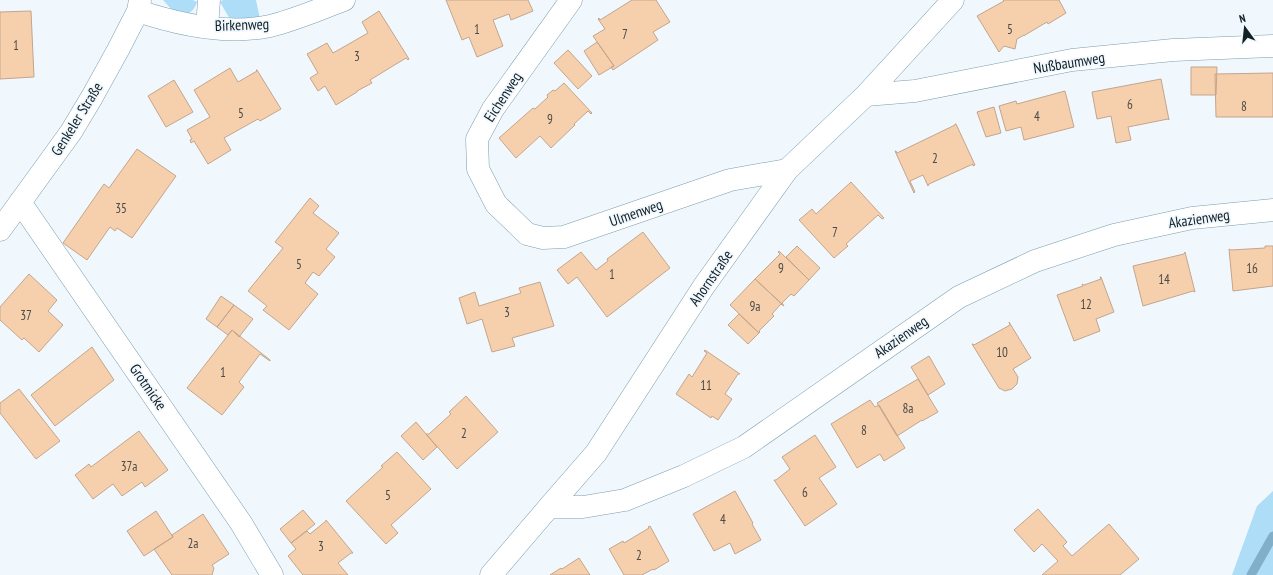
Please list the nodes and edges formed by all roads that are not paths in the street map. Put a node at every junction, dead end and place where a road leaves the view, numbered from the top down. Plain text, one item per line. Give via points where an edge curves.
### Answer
1 (209, 0) edge
2 (344, 0) edge
3 (571, 0) edge
4 (953, 0) edge
5 (139, 5) edge
6 (207, 27) junction
7 (1273, 46) edge
8 (866, 95) junction
9 (787, 170) junction
10 (20, 202) junction
11 (496, 204) joint
12 (1273, 210) edge
13 (0, 230) edge
14 (549, 507) junction
15 (272, 575) edge
16 (492, 575) edge

1 - 6 street, Birkenweg
2 - 6 street, Birkenweg via 269,26 231,29
3 - 11 street, Eichenweg via 493,109 477,139 478,168
4 - 8 street, Ahornstraße
5 - 6 street, Birkenweg via 162,18
5 - 10 street, Genkeler Straße via 118,50 71,132
7 - 8 street, Nußbaumweg via 1173,50 1072,60 915,91
8 - 9 street, Ahornstraße
9 - 11 street, Ulmenweg via 730,180 564,237 543,238 527,234
9 - 14 street, Ahornstraße via 704,286 596,453
10 - 13 street, Genkeler Straße
10 - 15 street, Grotmicke via 241,523
12 - 14 street, Akazienweg via 1192,218 1145,228 1114,235 1035,261 959,297 744,447 684,476 625,500 583,507
14 - 16 street, Ahornstraße

